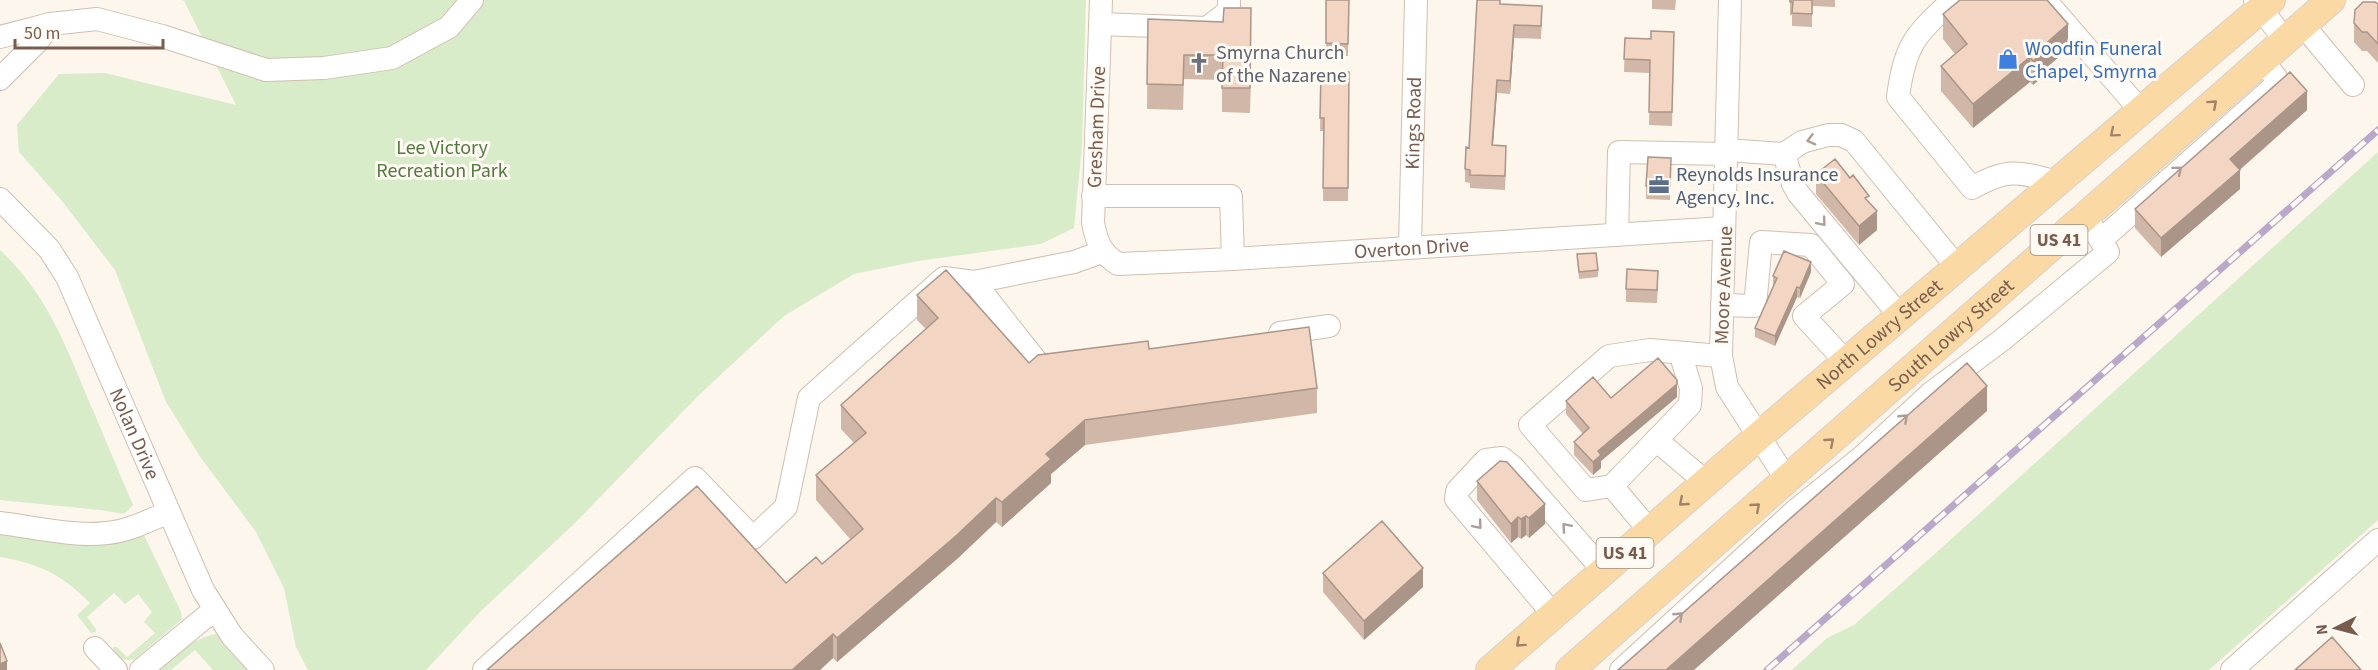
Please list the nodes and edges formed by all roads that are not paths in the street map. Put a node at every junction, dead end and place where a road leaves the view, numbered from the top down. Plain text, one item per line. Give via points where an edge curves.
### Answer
1 (472, 0) edge
2 (1101, 0) edge
3 (1229, 0) edge
4 (1416, 0) edge
5 (1731, 0) edge
6 (1953, 0) edge
7 (2045, 0) edge
8 (2331, 0) edge
9 (2263, 2) edge
10 (50, 24) junction
11 (1100, 24) junction
12 (2294, 33) junction
13 (0, 37) edge
14 (0, 79) edge
15 (2353, 85) dead end
16 (2140, 111) junction
17 (1726, 152) junction
18 (1784, 154) junction
19 (2057, 182) junction
20 (1093, 196) junction
21 (1, 199) edge
22 (1724, 228) junction
23 (2093, 228) junction
24 (1617, 235) junction
25 (1410, 246) junction
26 (1102, 252) junction
27 (1233, 259) junction
28 (1957, 267) junction
29 (974, 282) junction
30 (1722, 305) junction
31 (1982, 308) junction
32 (1900, 315) junction
33 (1329, 326) dead end
34 (1260, 336) edge
35 (2002, 340) junction
36 (1680, 353) junction
37 (1721, 356) junction
38 (1088, 361) edge
39 (1846, 362) junction
40 (1759, 436) junction
41 (1656, 440) junction
42 (1787, 480) junction
43 (1706, 482) junction
44 (1612, 486) junction
45 (169, 512) junction
46 (0, 524) edge
47 (1650, 531) junction
48 (2378, 540) edge
49 (1604, 571) junction
50 (214, 610) junction
51 (1553, 614) junction
52 (95, 648) dead end
53 (116, 670) edge
54 (141, 670) edge
55 (263, 670) edge
56 (484, 670) edge
57 (1490, 670) edge
58 (1570, 670) edge
59 (1621, 670) edge
60 (2232, 670) edge

1 - 10 street via 449,27 392,58 324,68 266,70 97,19
2 - 11 street, Gresham Drive
3 - 11 street via 1228,10 1207,28
4 - 25 street, Kings Road
5 - 17 street, Moore Avenue
6 - 19 street via 1911,45 1902,66 1898,98 1972,188 1991,177 2019,172
7 - 16 street
8 - 12 main road, South Lowry Street / US 41
9 - 12 street
9 - 16 main road, North Lowry Street / US 41
10 - 13 street
10 - 14 street
11 - 20 street, Gresham Drive
12 - 15 street
23 -> 12 main road, South Lowry Street / US 41 via 2192,141 2262,60
16 -> 19 main road, North Lowry Street / US 41
17 - 18 street
17 - 22 street, Moore Avenue
17 - 24 street via 1619,152
28 -> 18 street via 1854,141 1842,135 1828,135 1802,142
18 -> 32 street via 1798,193
19 - 23 main road
19 - 28 main road, North Lowry Street / US 41
20 - 26 street, Gresham Drive via 1093,223
20 - 27 street via 1232,196
21 - 45 street, Nolan Drive via 49,249 67,277
22 - 24 street, Overton Drive
22 - 30 street, Moore Avenue
23 - 31 main road, South Lowry Street / US 41
23 - 35 street via 2108,252
24 - 25 street, Overton Drive
25 - 27 street, Overton Drive
26 - 27 street, Overton Drive via 1118,264
26 - 29 street via 1074,262
28 - 32 main road, North Lowry Street / US 41
29 - 38 street via 1041,367
29 - 56 street via 944,278 809,398 786,507 753,538 695,478
30 - 37 street, Moore Avenue
30 - 39 street via 1755,306 1761,242 1811,245 1843,284 1804,316
31 - 35 street
42 -> 31 main road, South Lowry Street / US 41
32 - 39 main road, North Lowry Street / US 41
33 - 34 street
59 -> 35 street via 1931,393
36 - 37 street
36 - 41 street via 1691,388 1689,405
36 - 44 street via 1650,350 1609,356 1530,426 1586,490
37 - 40 street, Moore Avenue via 1726,387
39 - 40 main road, North Lowry Street / US 41
40 - 42 street, Moore Avenue
40 - 43 main road, North Lowry Street / US 41
41 - 43 street
41 - 44 street
58 -> 42 main road, South Lowry Street / US 41
43 -> 47 main road, North Lowry Street / US 41
44 - 47 street
45 - 46 street via 108,533
45 - 50 street, Nolan Drive
47 - 49 main road, North Lowry Street / US 41
48 - 60 street
49 - 51 main road, North Lowry Street / US 41
49 -> 51 street via 1513,467 1502,458 1485,460 1457,491 1456,499
50 - 54 street
50 - 55 street, Nolan Drive
51 -> 57 main road, North Lowry Street / US 41
52 - 53 street

